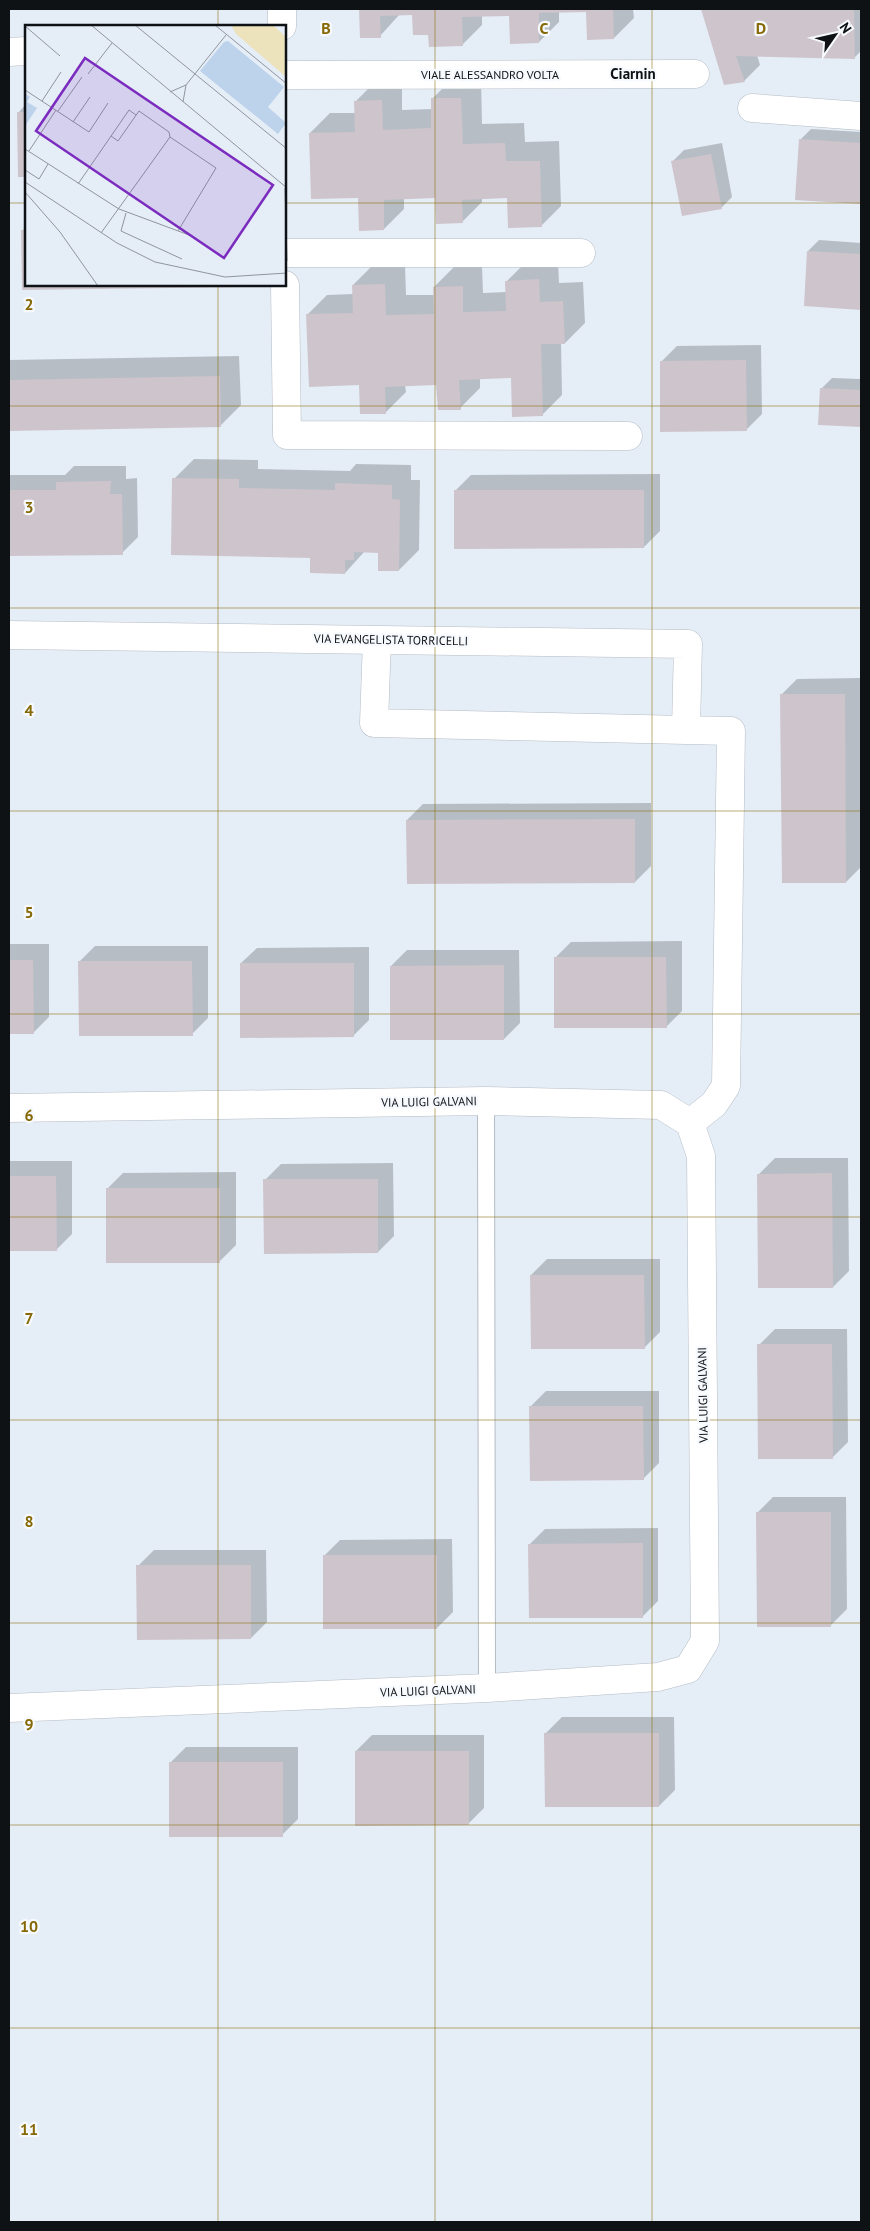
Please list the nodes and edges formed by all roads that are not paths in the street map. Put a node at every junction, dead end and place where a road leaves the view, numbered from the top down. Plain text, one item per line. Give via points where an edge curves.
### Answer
1 (282, 9) edge
2 (282, 25) edge
3 (25, 51) edge
4 (9, 52) edge
5 (695, 74) dead end
6 (286, 75) edge
7 (752, 108) dead end
8 (861, 116) edge
9 (286, 253) edge
10 (581, 253) dead end
11 (284, 286) edge
12 (628, 436) dead end
13 (9, 636) edge
14 (377, 640) junction
15 (686, 729) junction
16 (486, 1101) junction
17 (9, 1108) edge
18 (690, 1123) junction
19 (487, 1688) junction
20 (9, 1708) edge

1 - 2 street
3 - 4 street
5 - 6 street, VIALE ALESSANDRO VOLTA
7 - 8 street
9 - 10 street
11 - 12 street via 286,435
13 - 14 street, VIA EVANGELISTA TORRICELLI
14 - 15 street via 374,723
14 - 15 street, VIA EVANGELISTA TORRICELLI via 688,644
15 - 18 street via 731,731 726,1086 714,1104
16 - 17 street, VIA LUIGI GALVANI
16 - 18 street, VIA LUIGI GALVANI via 660,1105
16 - 19 lane
18 - 19 street, VIA LUIGI GALVANI via 700,1156 705,1641 688,1669 658,1677
19 - 20 street, VIA LUIGI GALVANI

